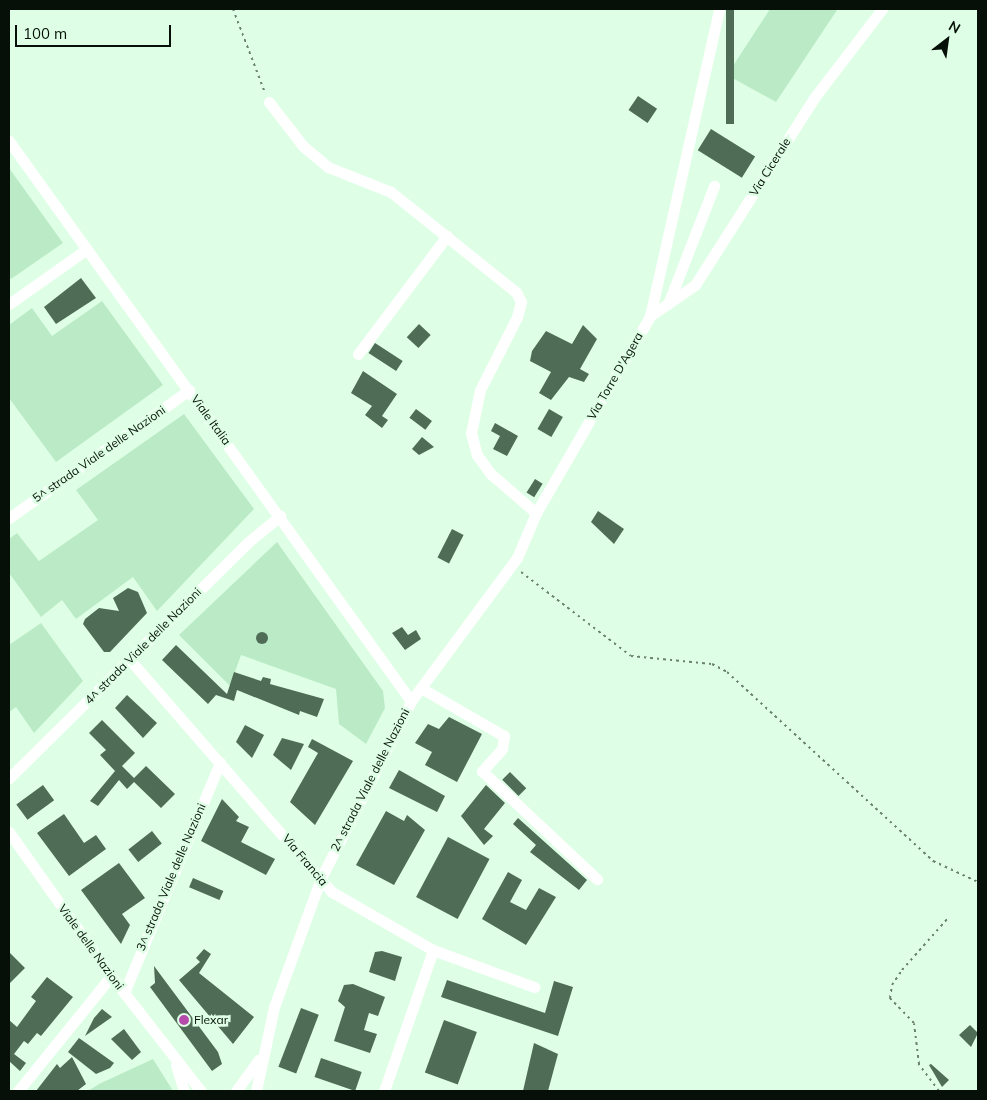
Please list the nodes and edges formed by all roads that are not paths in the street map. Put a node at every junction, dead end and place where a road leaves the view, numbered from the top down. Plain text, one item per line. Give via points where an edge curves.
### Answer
1 (719, 9) edge
2 (882, 9) edge
3 (269, 102) road end
4 (9, 141) edge
5 (714, 186) dead end
6 (447, 236) junction
7 (86, 248) junction
8 (9, 304) edge
9 (668, 304) junction
10 (650, 316) junction
11 (358, 354) dead end
12 (189, 390) junction
13 (536, 513) junction
14 (280, 516) junction
15 (9, 518) edge
16 (130, 660) junction
17 (421, 688) junction
18 (411, 701) junction
19 (220, 762) junction
20 (9, 778) edge
21 (9, 832) edge
22 (320, 878) junction
23 (596, 879) dead end
24 (433, 950) junction
25 (110, 976) junction
26 (534, 987) dead end
27 (124, 993) junction
28 (260, 1058) junction
29 (175, 1061) junction
30 (18, 1091) edge
31 (184, 1091) edge
32 (201, 1091) edge
33 (236, 1091) edge
34 (256, 1091) edge
35 (384, 1091) edge

1 - 10 street, Via Torre D'Agera
2 - 9 street, Via Cicerale via 814,98 695,284
3 - 6 street via 303,146 328,166 391,192
4 - 7 street, Viale Italia
5 - 9 street
6 - 11 street
6 - 13 street via 516,292 521,302 480,390 471,433 476,456 491,474
7 - 8 street
7 - 12 street, Viale Italia
9 - 10 street, Via Cicerale
10 - 13 street, Via Torre D'Agera
12 - 14 street, Viale Italia
12 - 15 street, 5^ strada Viale delle Nazioni
13 - 17 street, Via Torre D'Agera via 512,565
14 - 16 street, 4^ strada Viale delle Nazioni via 247,543
14 - 18 street, Viale Italia
16 - 19 street, Via Francia
16 - 20 street, 4^ strada Viale delle Nazioni
17 - 18 street, Via Torre D'Agera
17 - 23 street via 504,736 502,749 482,771
18 - 22 street, 2^ strada Viale delle Nazioni
19 - 22 street, Via Francia
19 - 27 street, 3^ strada Viale delle Nazioni
21 - 25 street, Viale delle Nazioni
22 - 24 street, Via Francia via 346,903
22 - 28 street, 2^ strada Viale delle Nazioni
24 - 26 street, Via Francia
24 - 35 street
25 - 27 street, Viale delle Nazioni
25 - 30 street
27 - 29 street, Viale delle Nazioni
28 - 33 street, 2^ strada Viale delle Nazioni
28 - 34 street, 2^ strada Viale delle Nazioni
29 - 31 street, Viale delle Nazioni
29 - 32 street, Viale delle Nazioni

